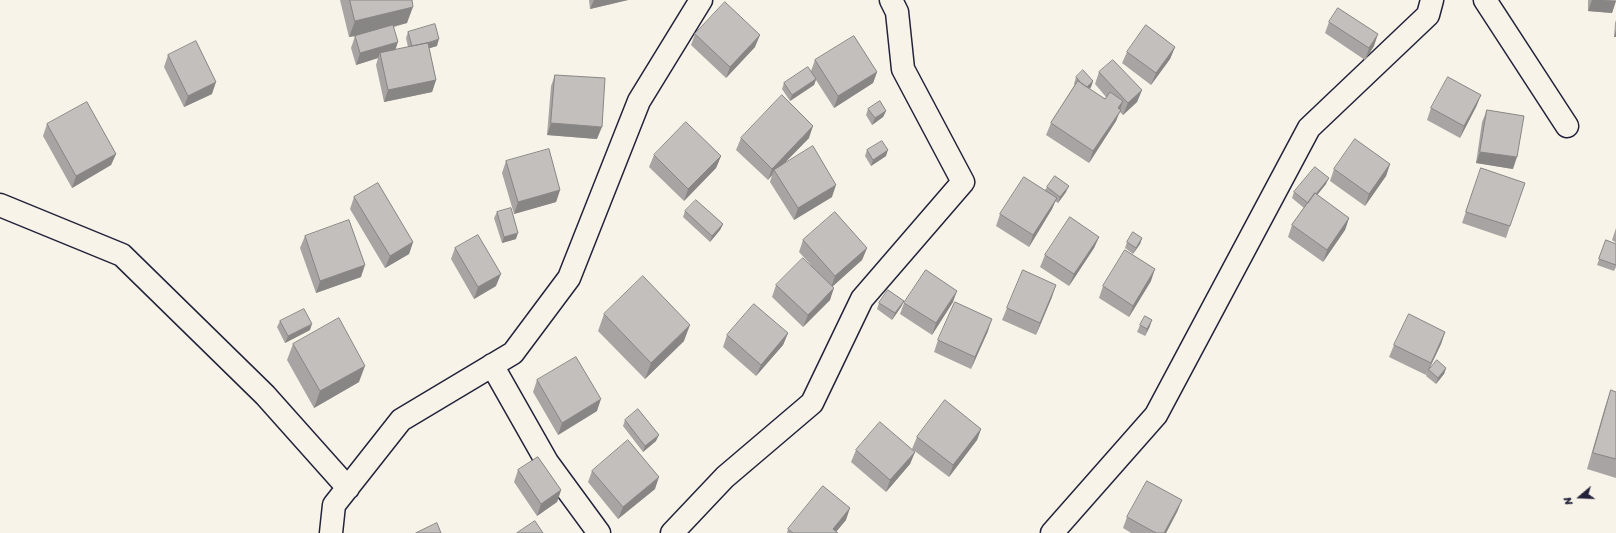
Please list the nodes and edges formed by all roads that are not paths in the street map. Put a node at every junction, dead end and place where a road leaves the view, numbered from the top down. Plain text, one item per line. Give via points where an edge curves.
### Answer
1 (701, 0) edge
2 (891, 0) edge
3 (1432, 0) edge
4 (1485, 0) edge
5 (1567, 126) dead end
6 (0, 205) edge
7 (492, 366) junction
8 (348, 488) junction
9 (331, 533) edge
10 (599, 533) edge
11 (672, 533) edge
12 (1052, 533) edge

1 - 7 street via 640,101 569,278 514,353
2 - 11 street via 897,12 902,69 964,182 862,299 812,403 724,477
3 - 12 street via 1428,15 1309,128 1156,415
4 - 5 street
6 - 8 street via 122,255 265,395
7 - 8 street via 401,420
7 - 10 street via 547,462
8 - 9 street via 334,505

